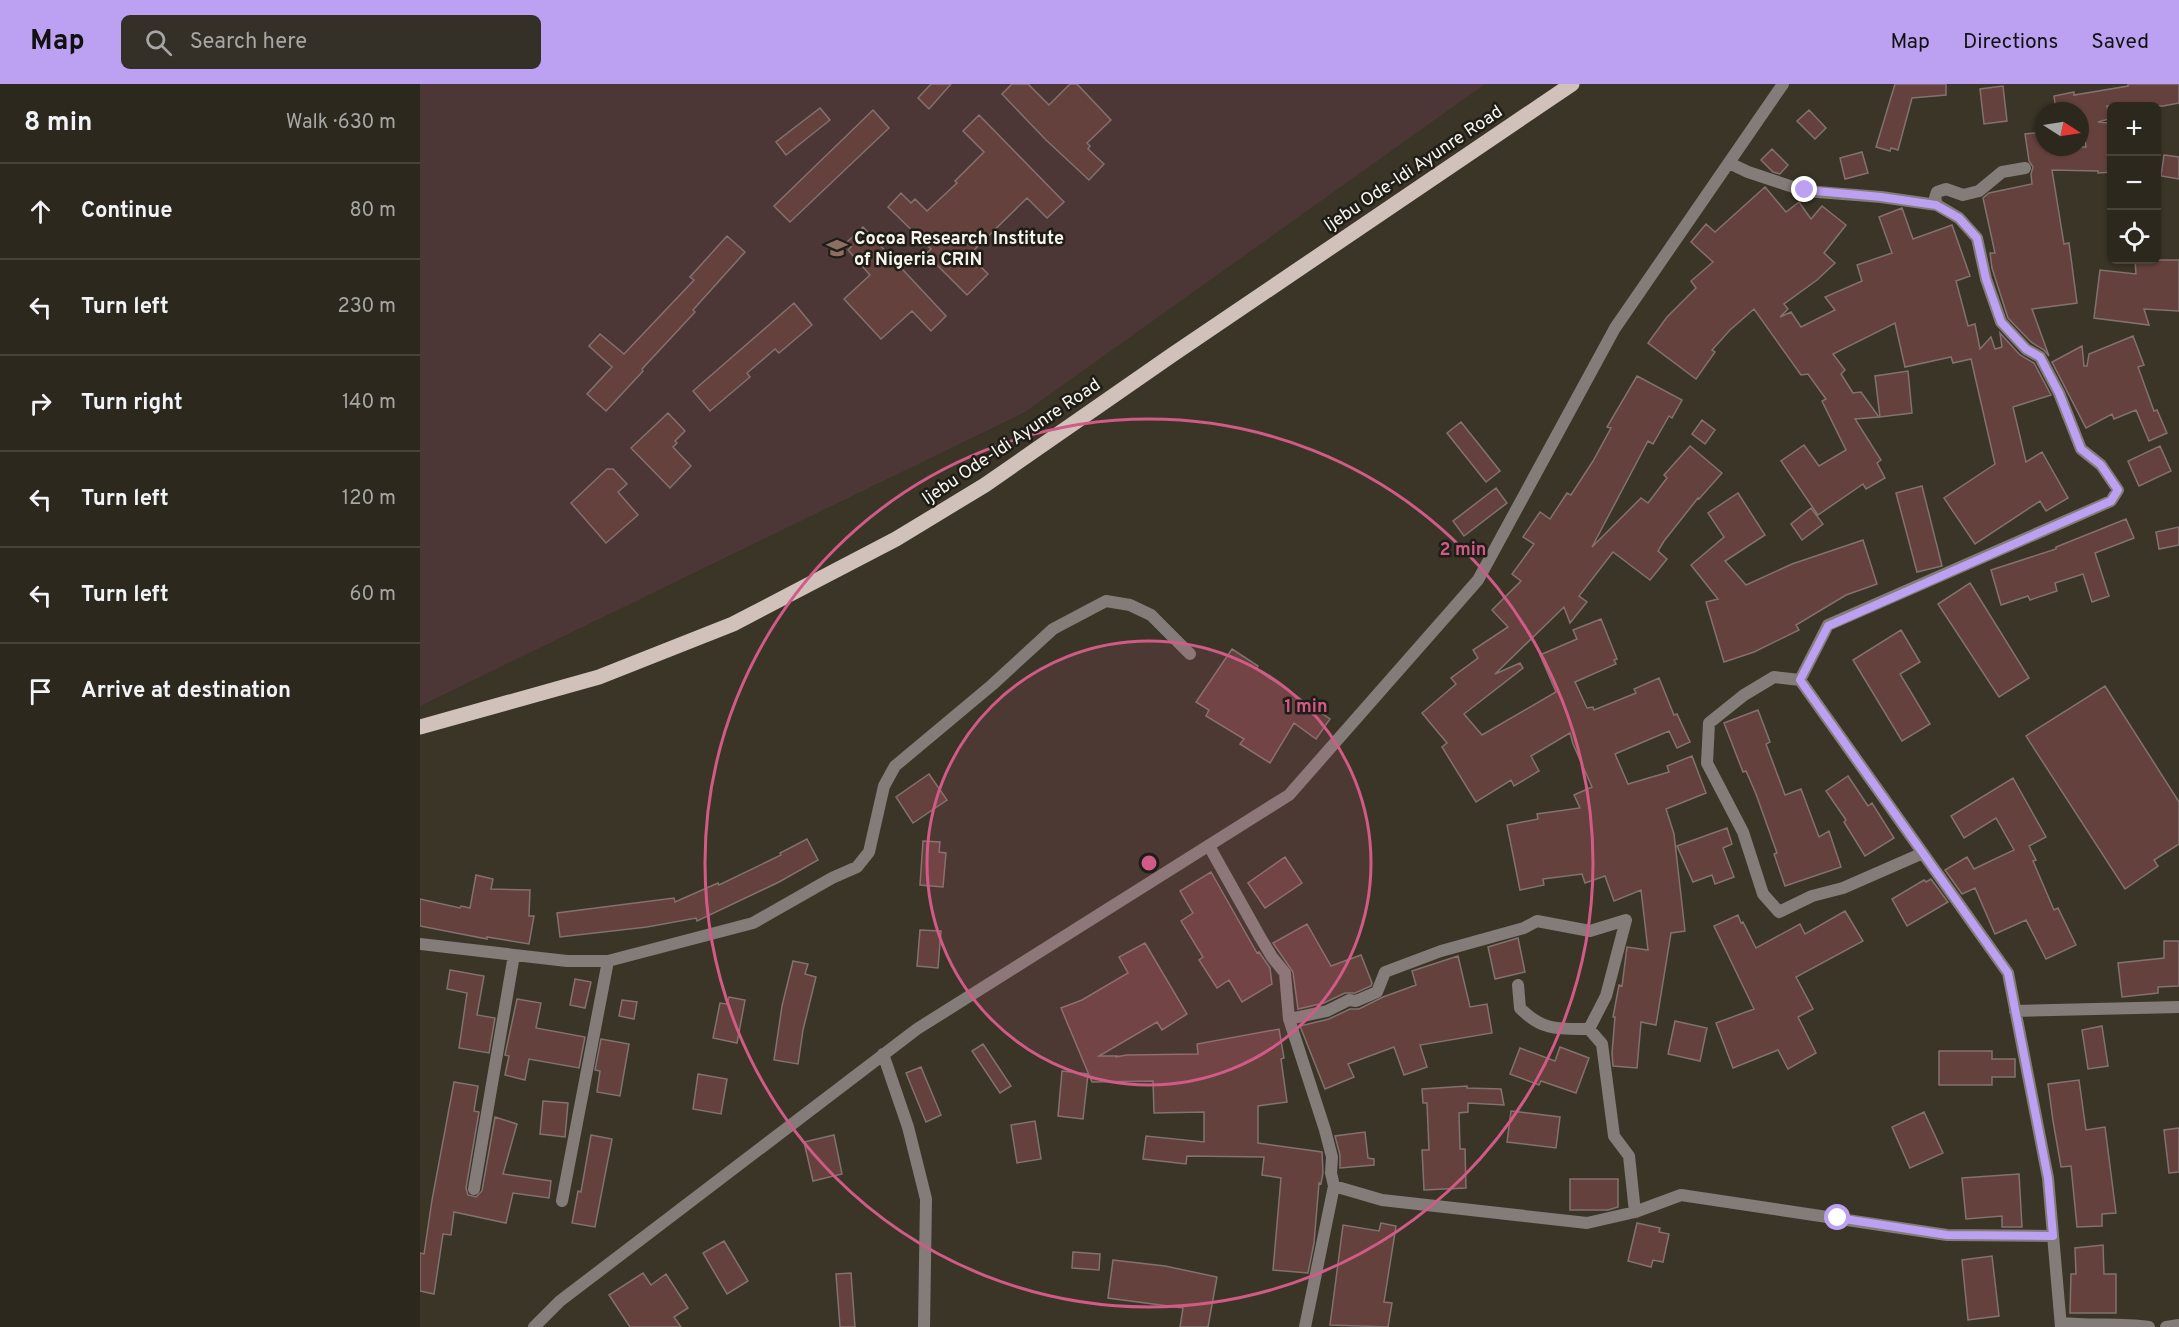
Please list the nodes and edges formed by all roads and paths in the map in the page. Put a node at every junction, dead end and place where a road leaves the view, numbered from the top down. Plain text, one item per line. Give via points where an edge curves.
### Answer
1 (1572, 84) edge
2 (1783, 84) edge
3 (1729, 163) junction
4 (2025, 168) dead end
5 (1936, 205) junction
6 (1190, 654) dead end
7 (1800, 680) junction
8 (420, 728) edge
9 (1209, 846) junction
10 (1923, 853) junction
11 (420, 944) edge
12 (514, 955) junction
13 (608, 961) junction
14 (1518, 985) dead end
15 (2179, 1007) edge
16 (2015, 1011) junction
17 (1289, 1019) junction
18 (1589, 1029) junction
19 (883, 1054) junction
20 (1334, 1186) junction
21 (474, 1189) dead end
22 (562, 1201) dead end
23 (1635, 1212) junction
24 (2053, 1236) junction
25 (2061, 1325) edge
26 (2179, 1325) edge
27 (534, 1327) edge
28 (924, 1327) edge
29 (1305, 1327) edge
30 (2149, 1327) edge
31 (2166, 1327) edge

1 - 8 main road, Ijebu Ode-Idi Ayunre Road via 985,485 896,539 733,624 599,676
2 - 3 street
3 - 5 street via 1805,190
3 - 9 street via 1615,328 1478,580 1289,795
4 - 5 street via 2002,172 1979,191 1963,195 1946,189 1936,192
5 - 7 street via 1959,218 1977,238 2001,322 2026,349 2040,357 2081,449 2101,465 2118,490 2111,501 1828,626
6 - 13 street via 1152,615 1130,605 1106,601 1053,629 895,766 881,795 869,852 857,867 753,923
7 - 10 street
7 - 10 street via 1774,677 1709,723 1707,763 1743,832 1763,894 1779,912
9 - 17 street via 1285,973
9 - 19 street
10 - 16 street via 2008,973
11 - 12 street
12 - 13 street
12 - 21 street
13 - 22 street
14 - 18 street via 1520,1008 1530,1020 1550,1029
15 - 16 street
16 - 24 street via 2048,1178
17 - 18 street via 1327,1011 1377,992 1385,972 1533,922 1590,932 1626,920 1606,996
17 - 20 street via 1325,1130
18 - 23 street via 1602,1044 1614,1136 1629,1156
19 - 27 street via 560,1301
19 - 28 street via 909,1127 926,1199
20 - 23 street via 1382,1200 1587,1223
20 - 29 street
23 - 24 street via 1681,1196 1947,1235
24 - 25 street
25 - 30 street
26 - 31 street

